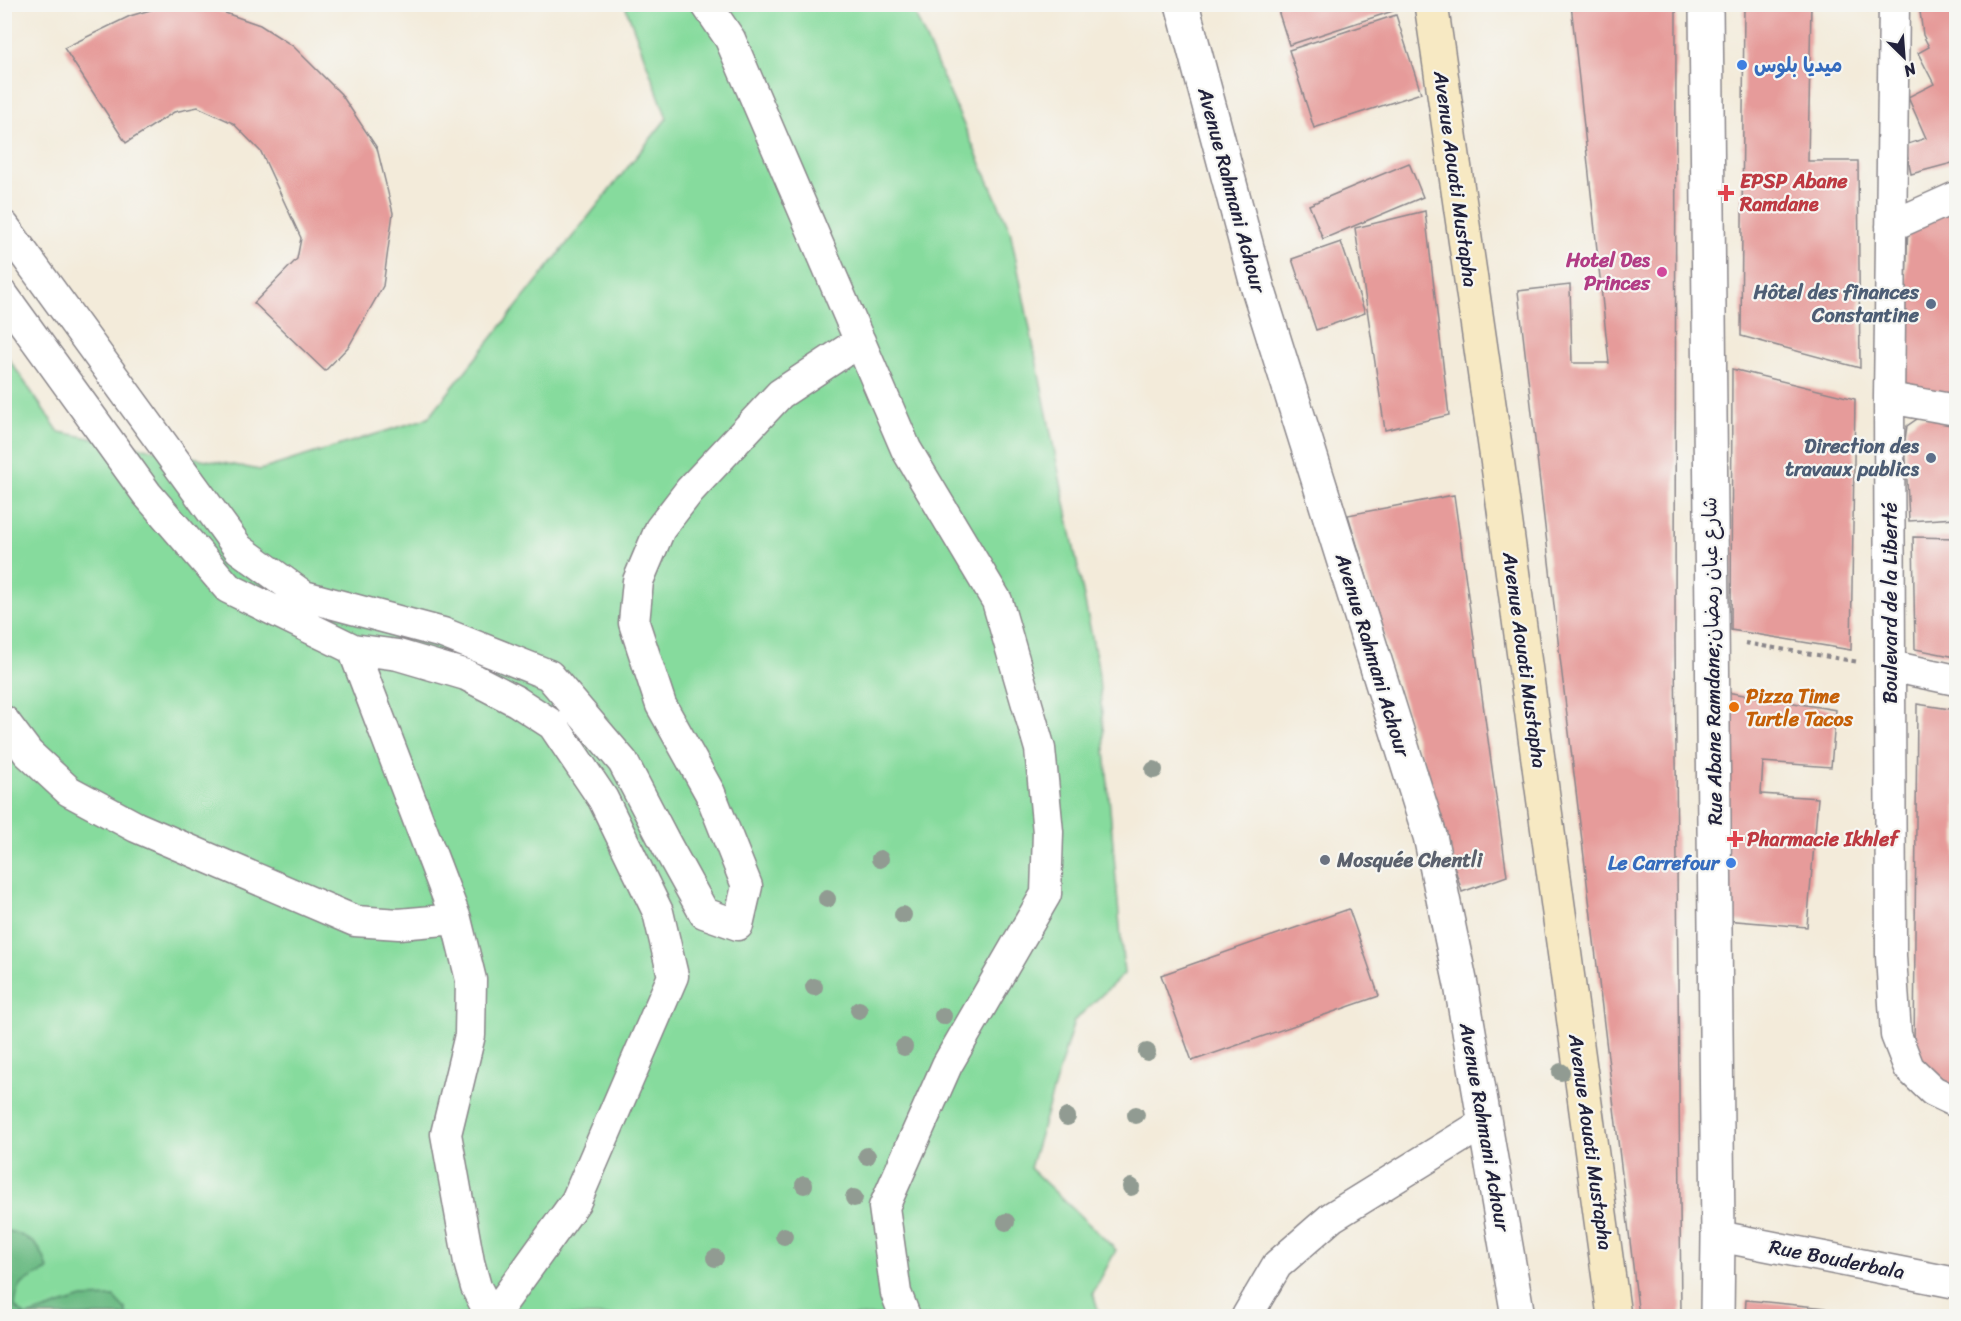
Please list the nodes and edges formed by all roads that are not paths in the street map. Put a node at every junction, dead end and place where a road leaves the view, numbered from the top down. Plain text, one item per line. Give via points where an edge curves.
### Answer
1 (706, 4) edge
2 (1182, 4) edge
3 (1431, 4) edge
4 (1706, 4) edge
5 (1894, 4) edge
6 (1956, 197) edge
7 (4, 226) edge
8 (1891, 226) junction
9 (4, 296) edge
10 (860, 341) junction
11 (1889, 398) junction
12 (1956, 410) edge
13 (353, 649) junction
14 (1890, 666) junction
15 (1956, 680) edge
16 (4, 721) edge
17 (456, 920) junction
18 (1956, 1102) edge
19 (1484, 1123) junction
20 (1718, 1236) junction
21 (1956, 1282) edge
22 (492, 1317) edge
23 (906, 1317) edge
24 (1247, 1317) edge
25 (1518, 1317) edge
26 (1614, 1317) edge
27 (1717, 1317) edge

1 - 10 street via 730,39
2 - 19 street, Avenue Rahmani Achour via 1257,285 1430,836
3 - 26 main road, Avenue Aouati Mustapha
4 - 20 street, Rue Abane Ramdane;شارع عبان رمضان
5 - 8 street, Boulevard de la Liberté
6 - 8 street
7 - 10 street via 238,549 304,596 443,633 549,675 623,762 704,913 738,925 747,886 710,793 661,705 634,623 638,581 660,529 690,490 780,394
8 - 11 street, Boulevard de la Liberté
9 - 13 street via 147,494 228,588
10 - 23 street via 906,449 997,601 1040,749 1048,832 1046,894 947,1065 884,1207 896,1293
11 - 12 street
11 - 14 street, Boulevard de la Liberté
13 - 17 street
13 - 22 street via 398,655 466,675 553,725 603,798 658,912 673,976 576,1201
14 - 15 street
14 - 18 street, Boulevard de la Liberté via 1891,956 1896,1035 1909,1068 1933,1091
16 - 17 street via 28,753 69,791 147,832 355,921 399,924
17 - 22 street via 471,980 470,1035 446,1134 469,1262 476,1287
19 - 24 street via 1332,1217 1278,1265
19 - 25 street, Avenue Rahmani Achour
20 - 21 street, Rue Bouderbala
20 - 27 street, Rue Abane Ramdane;شارع عبان رمضان

